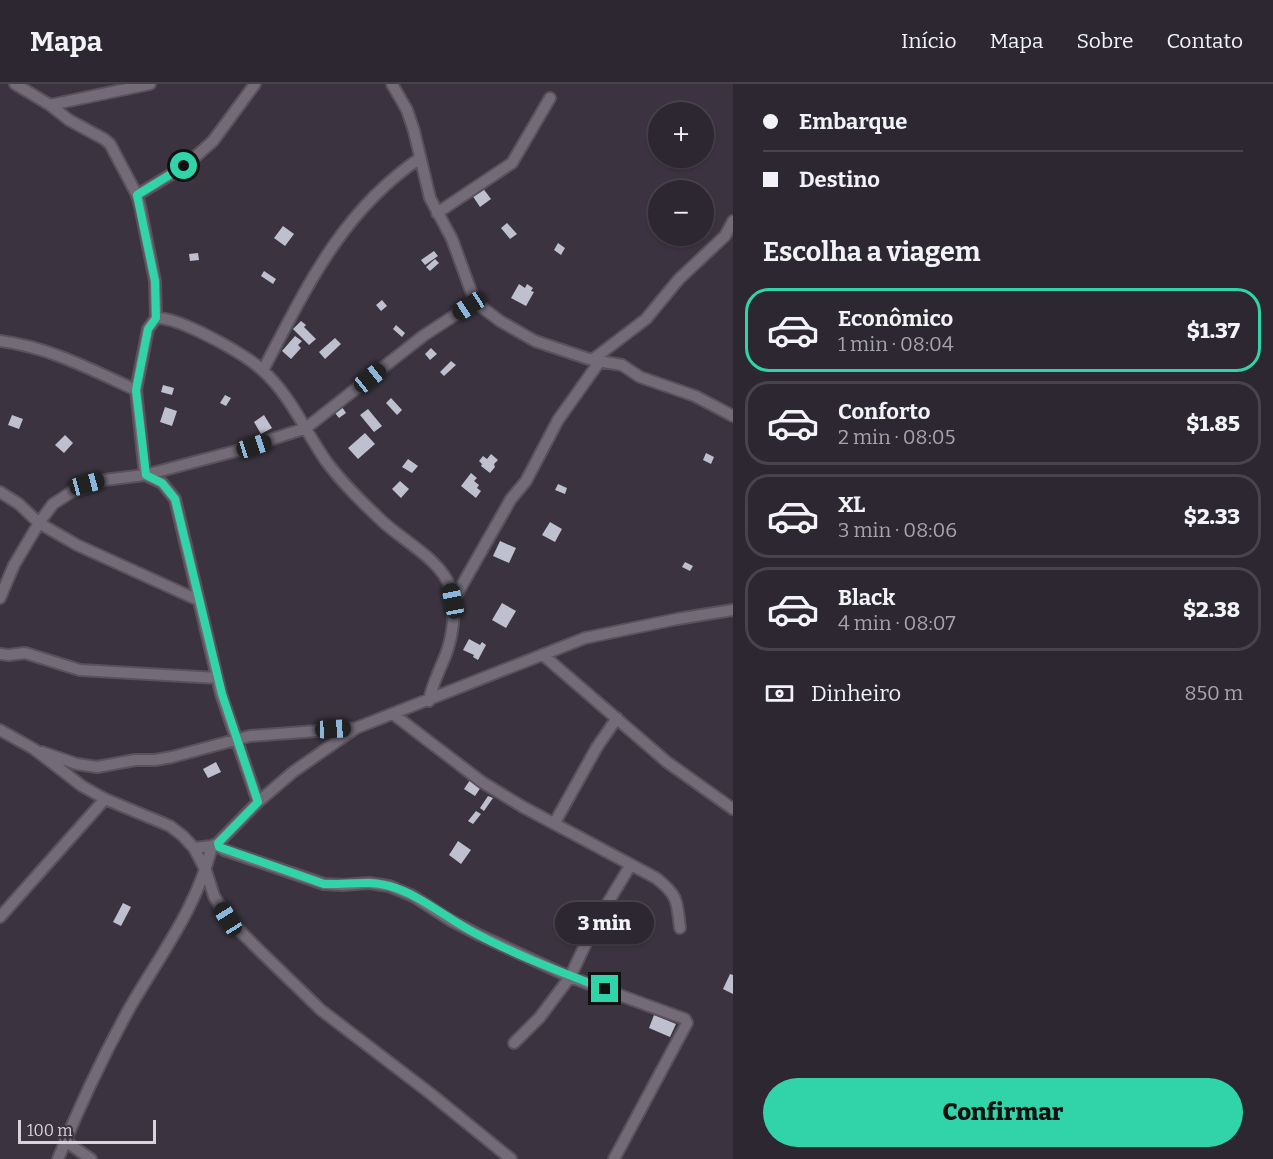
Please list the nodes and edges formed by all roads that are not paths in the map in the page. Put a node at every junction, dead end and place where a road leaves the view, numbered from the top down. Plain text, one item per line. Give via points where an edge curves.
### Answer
1 (15, 84) edge
2 (150, 84) edge
3 (253, 84) edge
4 (392, 84) edge
5 (119, 87) edge
6 (550, 98) dead end
7 (50, 105) junction
8 (420, 158) junction
9 (137, 195) junction
10 (437, 213) junction
11 (733, 221) edge
12 (474, 302) junction
13 (156, 318) junction
14 (0, 341) edge
15 (596, 360) junction
16 (263, 370) junction
17 (136, 390) junction
18 (733, 416) edge
19 (306, 428) junction
20 (146, 475) junction
21 (0, 492) edge
22 (39, 523) junction
23 (448, 582) junction
24 (463, 583) junction
25 (0, 598) edge
26 (198, 600) junction
27 (453, 601) junction
28 (733, 610) edge
29 (0, 654) edge
30 (543, 655) junction
31 (218, 678) junction
32 (429, 701) junction
33 (393, 714) junction
34 (617, 718) junction
35 (356, 728) junction
36 (0, 730) edge
37 (236, 739) junction
38 (34, 749) junction
39 (105, 799) junction
40 (728, 800) edge
41 (258, 802) junction
42 (733, 809) edge
43 (554, 824) junction
44 (215, 845) junction
45 (194, 848) junction
46 (630, 866) junction
47 (206, 871) junction
48 (214, 896) junction
49 (193, 900) junction
50 (0, 917) edge
51 (680, 928) dead end
52 (570, 977) junction
53 (514, 1043) dead end
54 (65, 1141) junction
55 (58, 1159) edge
56 (91, 1159) edge
57 (511, 1159) edge
58 (614, 1159) edge

1 - 7 street
2 - 5 street
3 - 9 street via 213,141 184,166
4 - 8 street via 407,110
5 - 7 street
6 - 10 street via 508,168
7 - 9 street via 110,144
8 - 10 street
8 - 16 street via 370,199 335,240
9 - 13 street via 155,281
10 - 12 street via 452,239
11 - 15 street via 724,236 679,279 646,319
12 - 15 street via 535,341
12 - 19 street via 423,336
13 - 16 street via 221,343
13 - 17 street via 148,329
14 - 17 street via 48,350
15 - 18 street via 622,365 640,377 695,396
15 - 24 street
16 - 19 street
17 - 20 street
19 - 20 street
19 - 23 street via 333,470 384,524 443,572
20 - 22 street via 104,480 72,491 53,504
20 - 26 street via 162,483 175,499
21 - 22 street
22 - 25 street
22 - 26 street via 77,545
23 - 24 street
23 - 27 street
24 - 27 street
26 - 31 street
27 - 32 street via 447,652
28 - 30 street via 606,633
29 - 31 street via 25,653 80,670
30 - 32 street
30 - 34 street
31 - 37 street
32 - 33 street
33 - 35 street
33 - 43 street via 482,782
34 - 40 street via 667,762
34 - 43 street
35 - 37 street
35 - 41 street
36 - 38 street
37 - 38 street via 172,757 98,767 76,764
37 - 41 street
38 - 39 street
39 - 45 street via 170,826
39 - 50 street
40 - 42 street
41 - 44 street
43 - 46 street
44 - 45 street
44 - 47 street
44 - 52 street via 324,884 389,886 479,935
45 - 47 street
46 - 51 street via 656,878 674,894
46 - 52 street via 595,924
47 - 48 street
47 - 49 street
48 - 49 street
48 - 57 street via 228,919 321,1010
49 - 54 street via 130,1007
52 - 53 street via 540,1017
52 - 58 street via 683,1017 687,1022
54 - 55 street
54 - 56 street

